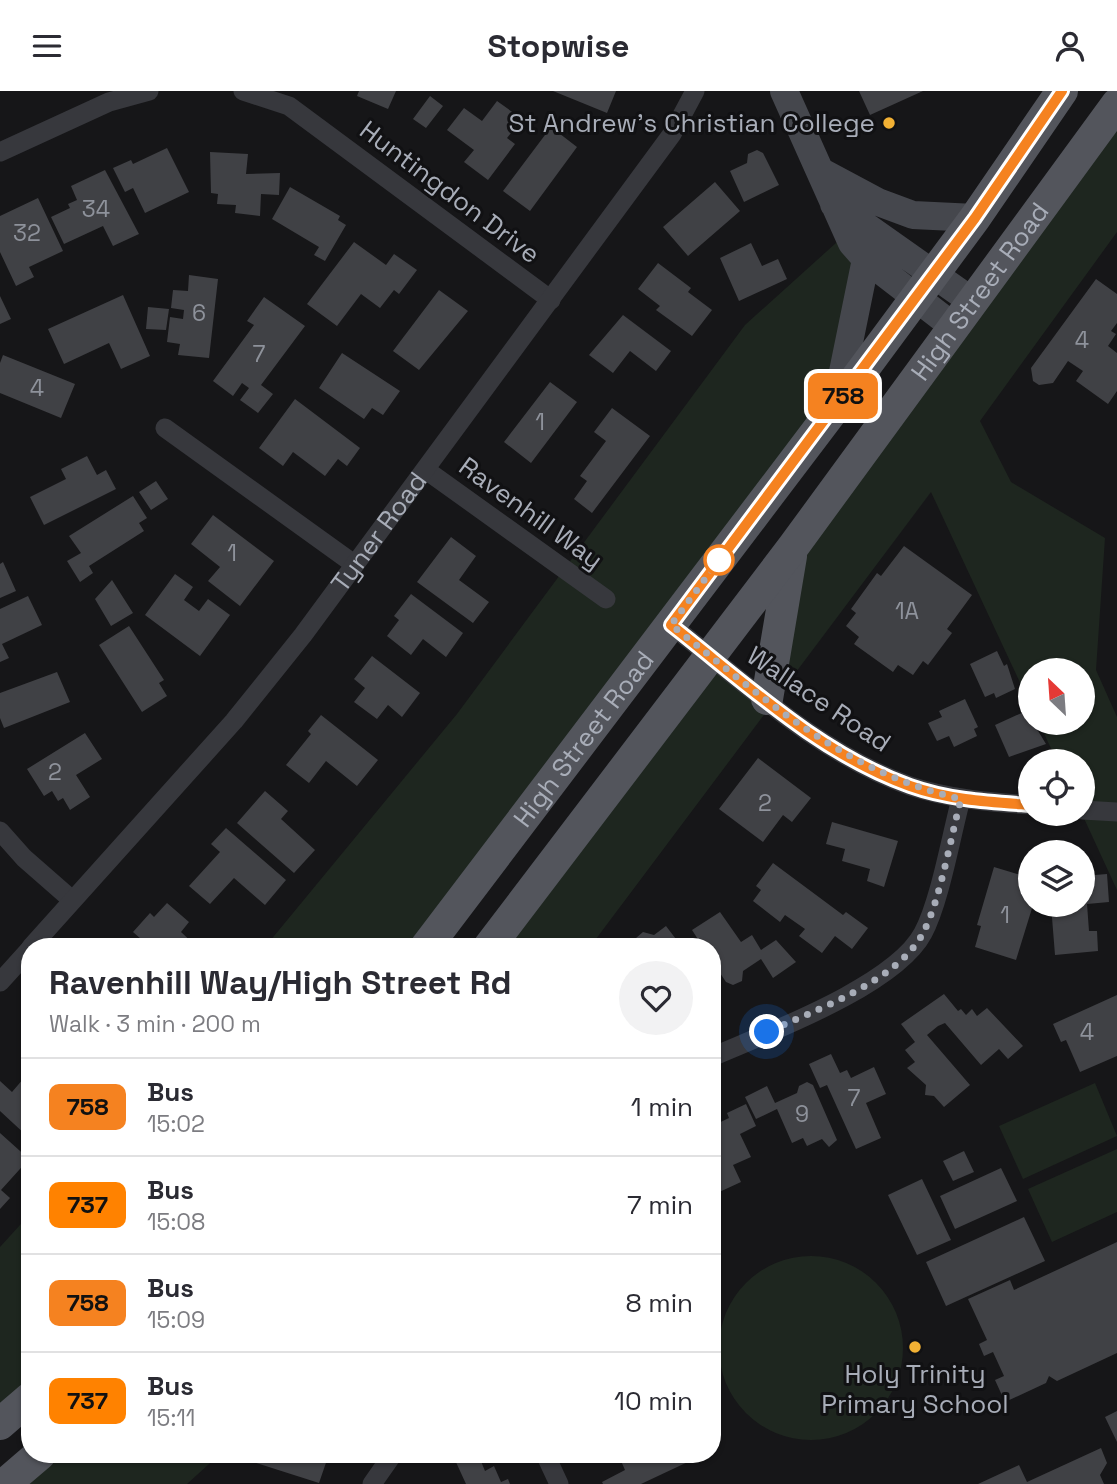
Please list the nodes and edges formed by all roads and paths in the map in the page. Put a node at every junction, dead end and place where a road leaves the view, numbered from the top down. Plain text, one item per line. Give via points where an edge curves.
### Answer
1 (149, 91) edge
2 (243, 91) edge
3 (695, 91) edge
4 (784, 91) edge
5 (1062, 91) edge
6 (292, 98) edge
7 (1117, 104) edge
8 (0, 152) edge
9 (820, 171) junction
10 (834, 204) junction
11 (975, 218) junction
12 (866, 260) junction
13 (924, 285) junction
14 (551, 300) junction
15 (973, 302) junction
16 (954, 327) junction
17 (836, 406) junction
18 (166, 428) dead end
19 (426, 470) junction
20 (793, 547) junction
21 (354, 564) junction
22 (606, 599) dead end
23 (671, 625) junction
24 (709, 655) junction
25 (767, 699) junction
26 (961, 799) junction
27 (1018, 804) edge
28 (1095, 811) edge
29 (1117, 812) edge
30 (0, 831) edge
31 (72, 900) junction
32 (40, 938) edge
33 (433, 938) edge
34 (496, 938) edge
35 (21, 959) edge
36 (0, 982) edge
37 (721, 1053) edge
38 (21, 1406) edge
39 (0, 1424) edge
40 (30, 1463) edge
41 (387, 1463) edge
42 (549, 1463) edge
43 (5, 1484) edge
44 (372, 1484) edge
45 (559, 1484) edge

1 - 8 street via 109,102
2 - 6 street, Huntingdon Drive
3 - 14 street, Tyner Road via 672,134
4 - 9 main road
5 - 11 main road, High Street Road
6 - 14 street, Huntingdon Drive
7 - 15 main road, High Street Road
9 - 10 main road
9 - 11 main road via 913,215
10 - 12 main road
10 - 13 main road
11 - 13 main road, High Street Road
12 - 13 main road
12 - 17 main road
13 - 15 main road
13 - 16 main road
13 - 17 main road, High Street Road
14 - 19 street, Tyner Road
15 - 16 main road, High Street Road
16 - 20 main road, High Street Road
17 - 23 main road, High Street Road
18 - 21 street
19 - 21 street, Tyner Road
19 - 22 street, Ravenhill Way
20 - 24 main road, High Street Road
20 - 25 main road
21 - 31 street, Tyner Road via 234,720
23 - 24 street, Wallace Road
23 - 33 main road, High Street Road
24 - 25 street, Wallace Road
24 - 34 main road, High Street Road
25 - 26 street, Wallace Road via 868,768 910,786
26 - 27 street, Wallace Road
26 - 37 street via 929,920 914,947 852,993
28 - 29 street
30 - 31 street
31 - 32 street, Tyner Road
35 - 36 street, Tyner Road
38 - 39 main road
40 - 43 main road
41 - 44 street
42 - 45 street

